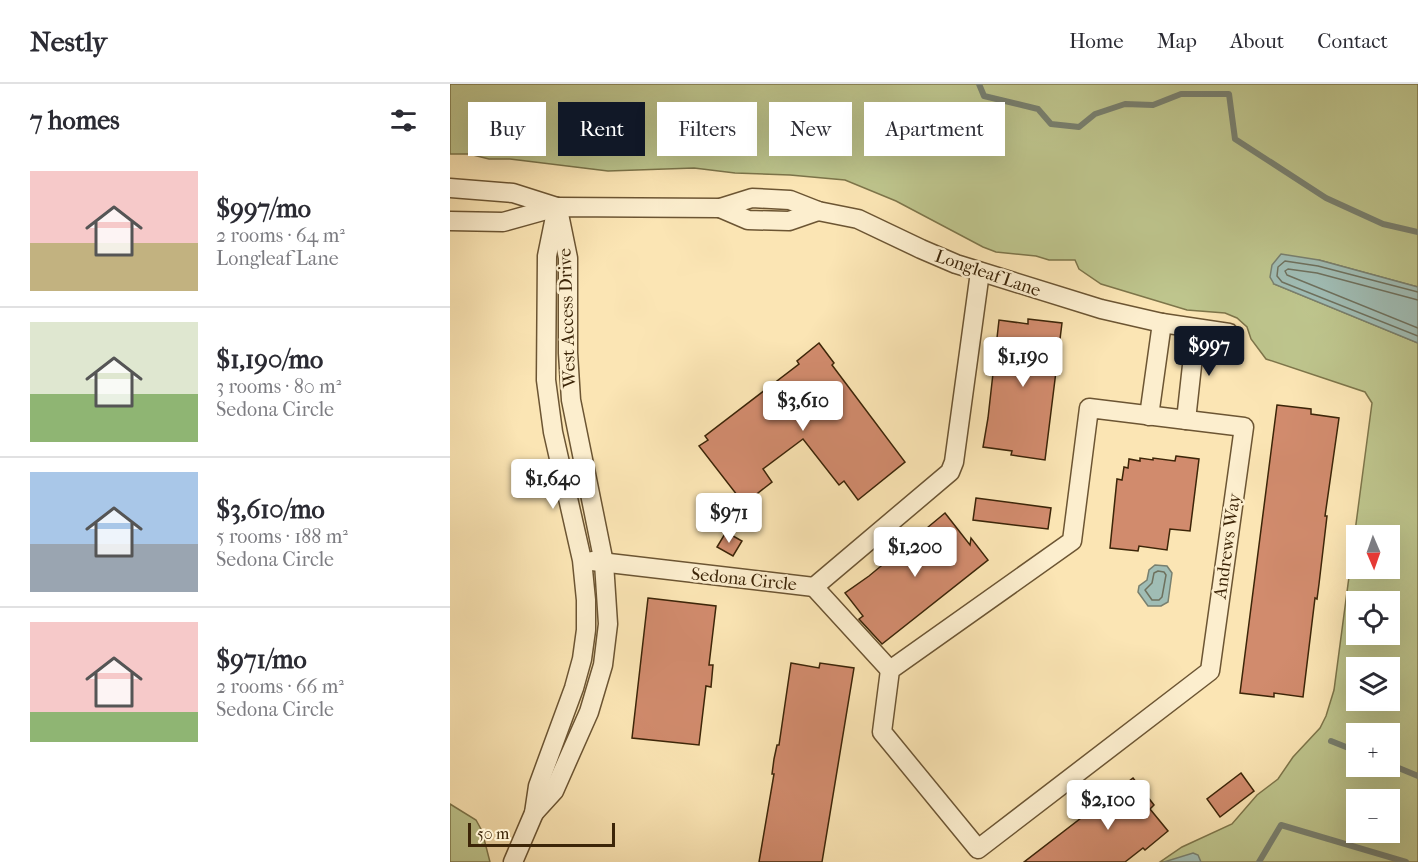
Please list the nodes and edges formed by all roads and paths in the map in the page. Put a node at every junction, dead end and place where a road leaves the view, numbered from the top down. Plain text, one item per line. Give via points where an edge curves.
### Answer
1 (450, 188) edge
2 (557, 207) junction
3 (450, 221) edge
4 (981, 272) junction
5 (1162, 323) junction
6 (1196, 329) junction
7 (1229, 333) dead end
8 (1149, 416) junction
9 (1186, 420) junction
10 (582, 560) junction
11 (604, 562) junction
12 (814, 587) junction
13 (890, 670) junction
14 (534, 813) junction
15 (513, 862) edge

1 - 2 street via 513,193
2 - 3 street via 503,222
2 - 4 street, Longleaf Lane via 720,208 748,220 789,221 818,211 858,219
2 - 10 street, West Access Drive via 547,256 546,380 553,432
2 - 11 street, West Access Drive via 568,258 571,400
4 - 5 street, Longleaf Lane via 1101,309
4 - 12 street, Sedona Circle via 950,472
5 - 6 street, Longleaf Lane
5 - 8 street
6 - 7 street, Longleaf Lane
6 - 9 street
8 - 9 street, Andrews Way
8 - 13 street, Andrews Way via 1089,408 1072,541
9 - 13 street, Andrews Way via 1244,427 1210,671 978,849 882,732
10 - 11 street, Sedona Circle
10 - 14 street, West Access Drive via 587,616 582,658 538,786
11 - 12 street, Sedona Circle
11 - 14 street, West Access Drive via 608,624 598,683 554,791
12 - 13 street
14 - 15 street, West Access Drive

